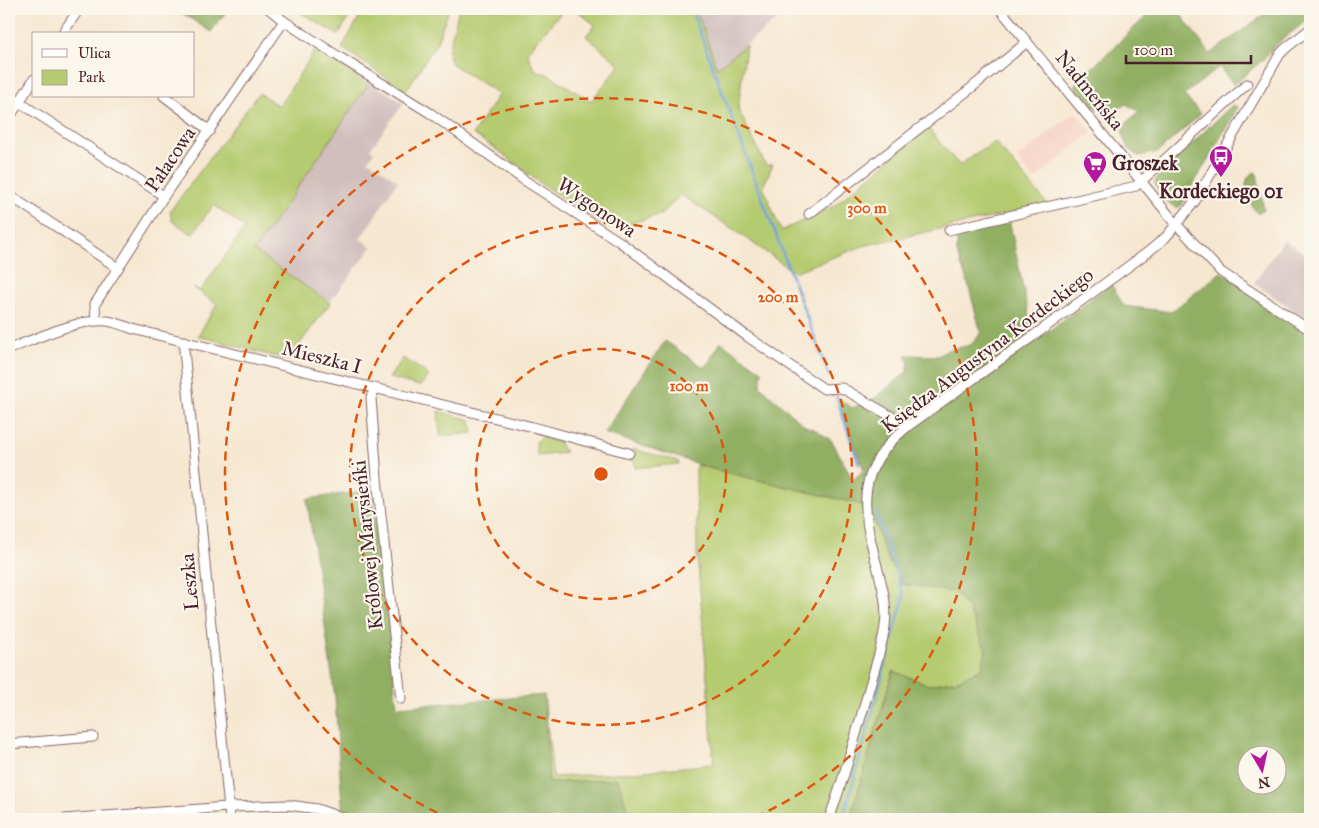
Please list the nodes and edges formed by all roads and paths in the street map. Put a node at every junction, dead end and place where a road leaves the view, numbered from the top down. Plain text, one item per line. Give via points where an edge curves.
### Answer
1 (79, 9) edge
2 (269, 9) edge
3 (1000, 9) edge
4 (284, 21) junction
5 (1310, 29) edge
6 (66, 32) edge
7 (1027, 42) junction
8 (32, 82) edge
9 (1247, 84) dead end
10 (167, 98) edge
11 (19, 102) junction
12 (9, 118) edge
13 (210, 131) junction
14 (1142, 182) junction
15 (9, 195) edge
16 (164, 196) junction
17 (809, 214) dead end
18 (1177, 225) junction
19 (949, 230) dead end
20 (118, 268) junction
21 (96, 321) junction
22 (1310, 330) edge
23 (185, 341) junction
24 (9, 348) edge
25 (375, 388) junction
26 (908, 426) junction
27 (629, 453) dead end
28 (401, 699) dead end
29 (93, 737) dead end
30 (9, 744) edge
31 (228, 806) junction
32 (64, 819) edge
33 (230, 819) edge
34 (345, 819) edge
35 (829, 819) edge

1 - 6 street
2 - 4 street, Wygonowa
3 - 7 street, Nadmeńska
4 - 13 street, Pałacowa
4 - 26 street, Wygonowa via 430,113 524,180 620,242 748,338 824,389 842,388
5 - 18 street, Księdza Augustyna Kordeckiego via 1280,54 1195,201
7 - 14 street, Nadmeńska
7 - 17 street
8 - 11 street
9 - 14 street
10 - 13 street
11 - 12 street
11 - 16 street
13 - 16 street, Pałacowa
14 - 18 street, Nadmeńska
14 - 19 street via 1116,192
15 - 20 street
16 - 20 street, Pałacowa
18 - 22 street, Nadmeńska via 1221,272
18 - 26 street, Księdza Augustyna Kordeckiego via 1133,263
20 - 21 street, Pałacowa via 95,304
21 - 23 street, Mieszka I via 109,321
21 - 24 street, Mieszka I via 74,325
23 - 25 street, Mieszka I
23 - 31 street, Leszka
25 - 27 street, Mieszka I
25 - 28 street, Królowej Marysieńki via 371,398 376,468
26 - 35 street, Księdza Augustyna Kordeckiego via 879,456 867,486 866,522 884,597 885,625 848,764
29 - 30 street
31 - 32 street
31 - 33 street, Leszka
31 - 34 street via 289,804

